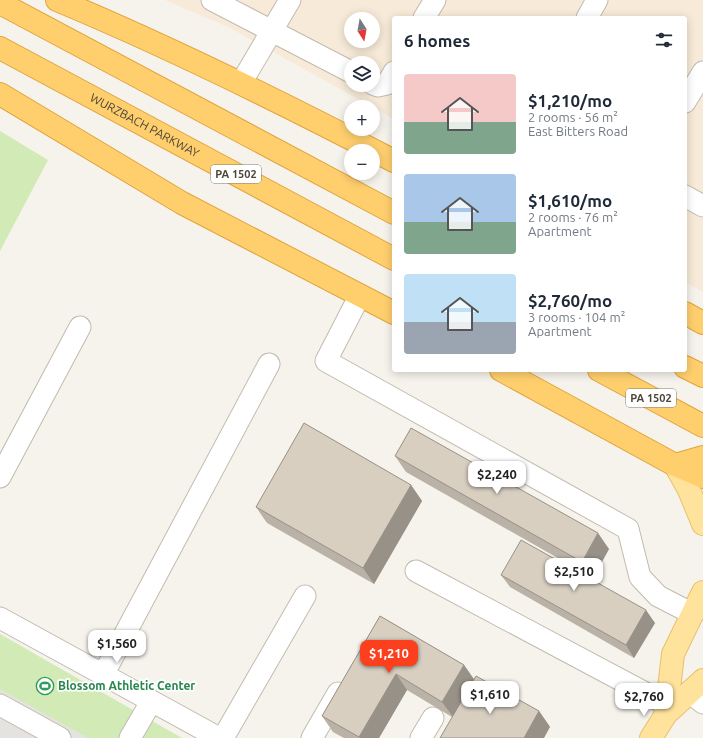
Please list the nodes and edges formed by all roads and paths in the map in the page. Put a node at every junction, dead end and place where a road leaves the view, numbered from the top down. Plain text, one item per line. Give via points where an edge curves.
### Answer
1 (57, 0) edge
2 (212, 0) edge
3 (290, 0) edge
4 (435, 0) edge
5 (597, 0) edge
6 (0, 3) edge
7 (425, 16) edge
8 (588, 16) edge
9 (272, 31) junction
10 (0, 48) edge
11 (344, 68) edge
12 (703, 72) edge
13 (392, 75) edge
14 (241, 83) junction
15 (380, 86) edge
16 (0, 94) edge
17 (687, 99) edge
18 (392, 160) edge
19 (687, 197) edge
20 (703, 206) edge
21 (392, 212) edge
22 (392, 258) edge
23 (360, 295) junction
24 (392, 312) edge
25 (687, 314) edge
26 (703, 323) edge
27 (80, 328) dead end
28 (268, 364) dead end
29 (687, 368) edge
30 (505, 372) edge
31 (603, 372) edge
32 (703, 376) edge
33 (703, 426) edge
34 (703, 458) edge
35 (675, 465) junction
36 (0, 477) edge
37 (703, 477) edge
38 (703, 524) edge
39 (416, 571) dead end
40 (703, 592) edge
41 (306, 596) dead end
42 (693, 614) junction
43 (0, 618) edge
44 (103, 675) junction
45 (347, 676) edge
46 (698, 692) edge
47 (151, 702) junction
48 (0, 705) edge
49 (666, 709) junction
50 (433, 718) dead end
51 (60, 738) edge
52 (130, 738) edge
53 (219, 738) edge
54 (222, 738) edge
55 (312, 738) edge
56 (422, 738) edge
57 (651, 738) edge

1 - 14 highway via 127,29
2 - 9 street
3 - 9 street
4 - 7 street
5 - 8 street
6 - 21 highway
9 - 11 street
9 - 14 street
10 - 22 highway, WURZBACH PARKWAY / PA 1502
12 - 17 street
13 - 15 street via 387,84
14 - 18 highway
16 - 23 highway via 182,203
19 - 20 street
23 - 24 highway
23 - 42 street via 326,360 628,529 640,577 658,596
25 - 26 highway
27 - 36 street
28 - 44 street
29 - 32 highway
30 - 35 highway
31 - 33 highway, PA 1502
34 - 35 highway
35 - 37 highway
35 - 38 main road
39 - 49 street
40 - 42 main road
41 - 54 street
42 - 49 main road via 673,654
43 - 44 street
44 - 47 street
45 - 55 street
46 - 49 main road
47 - 52 street
47 - 53 street
48 - 51 street
49 - 57 main road
50 - 56 street

